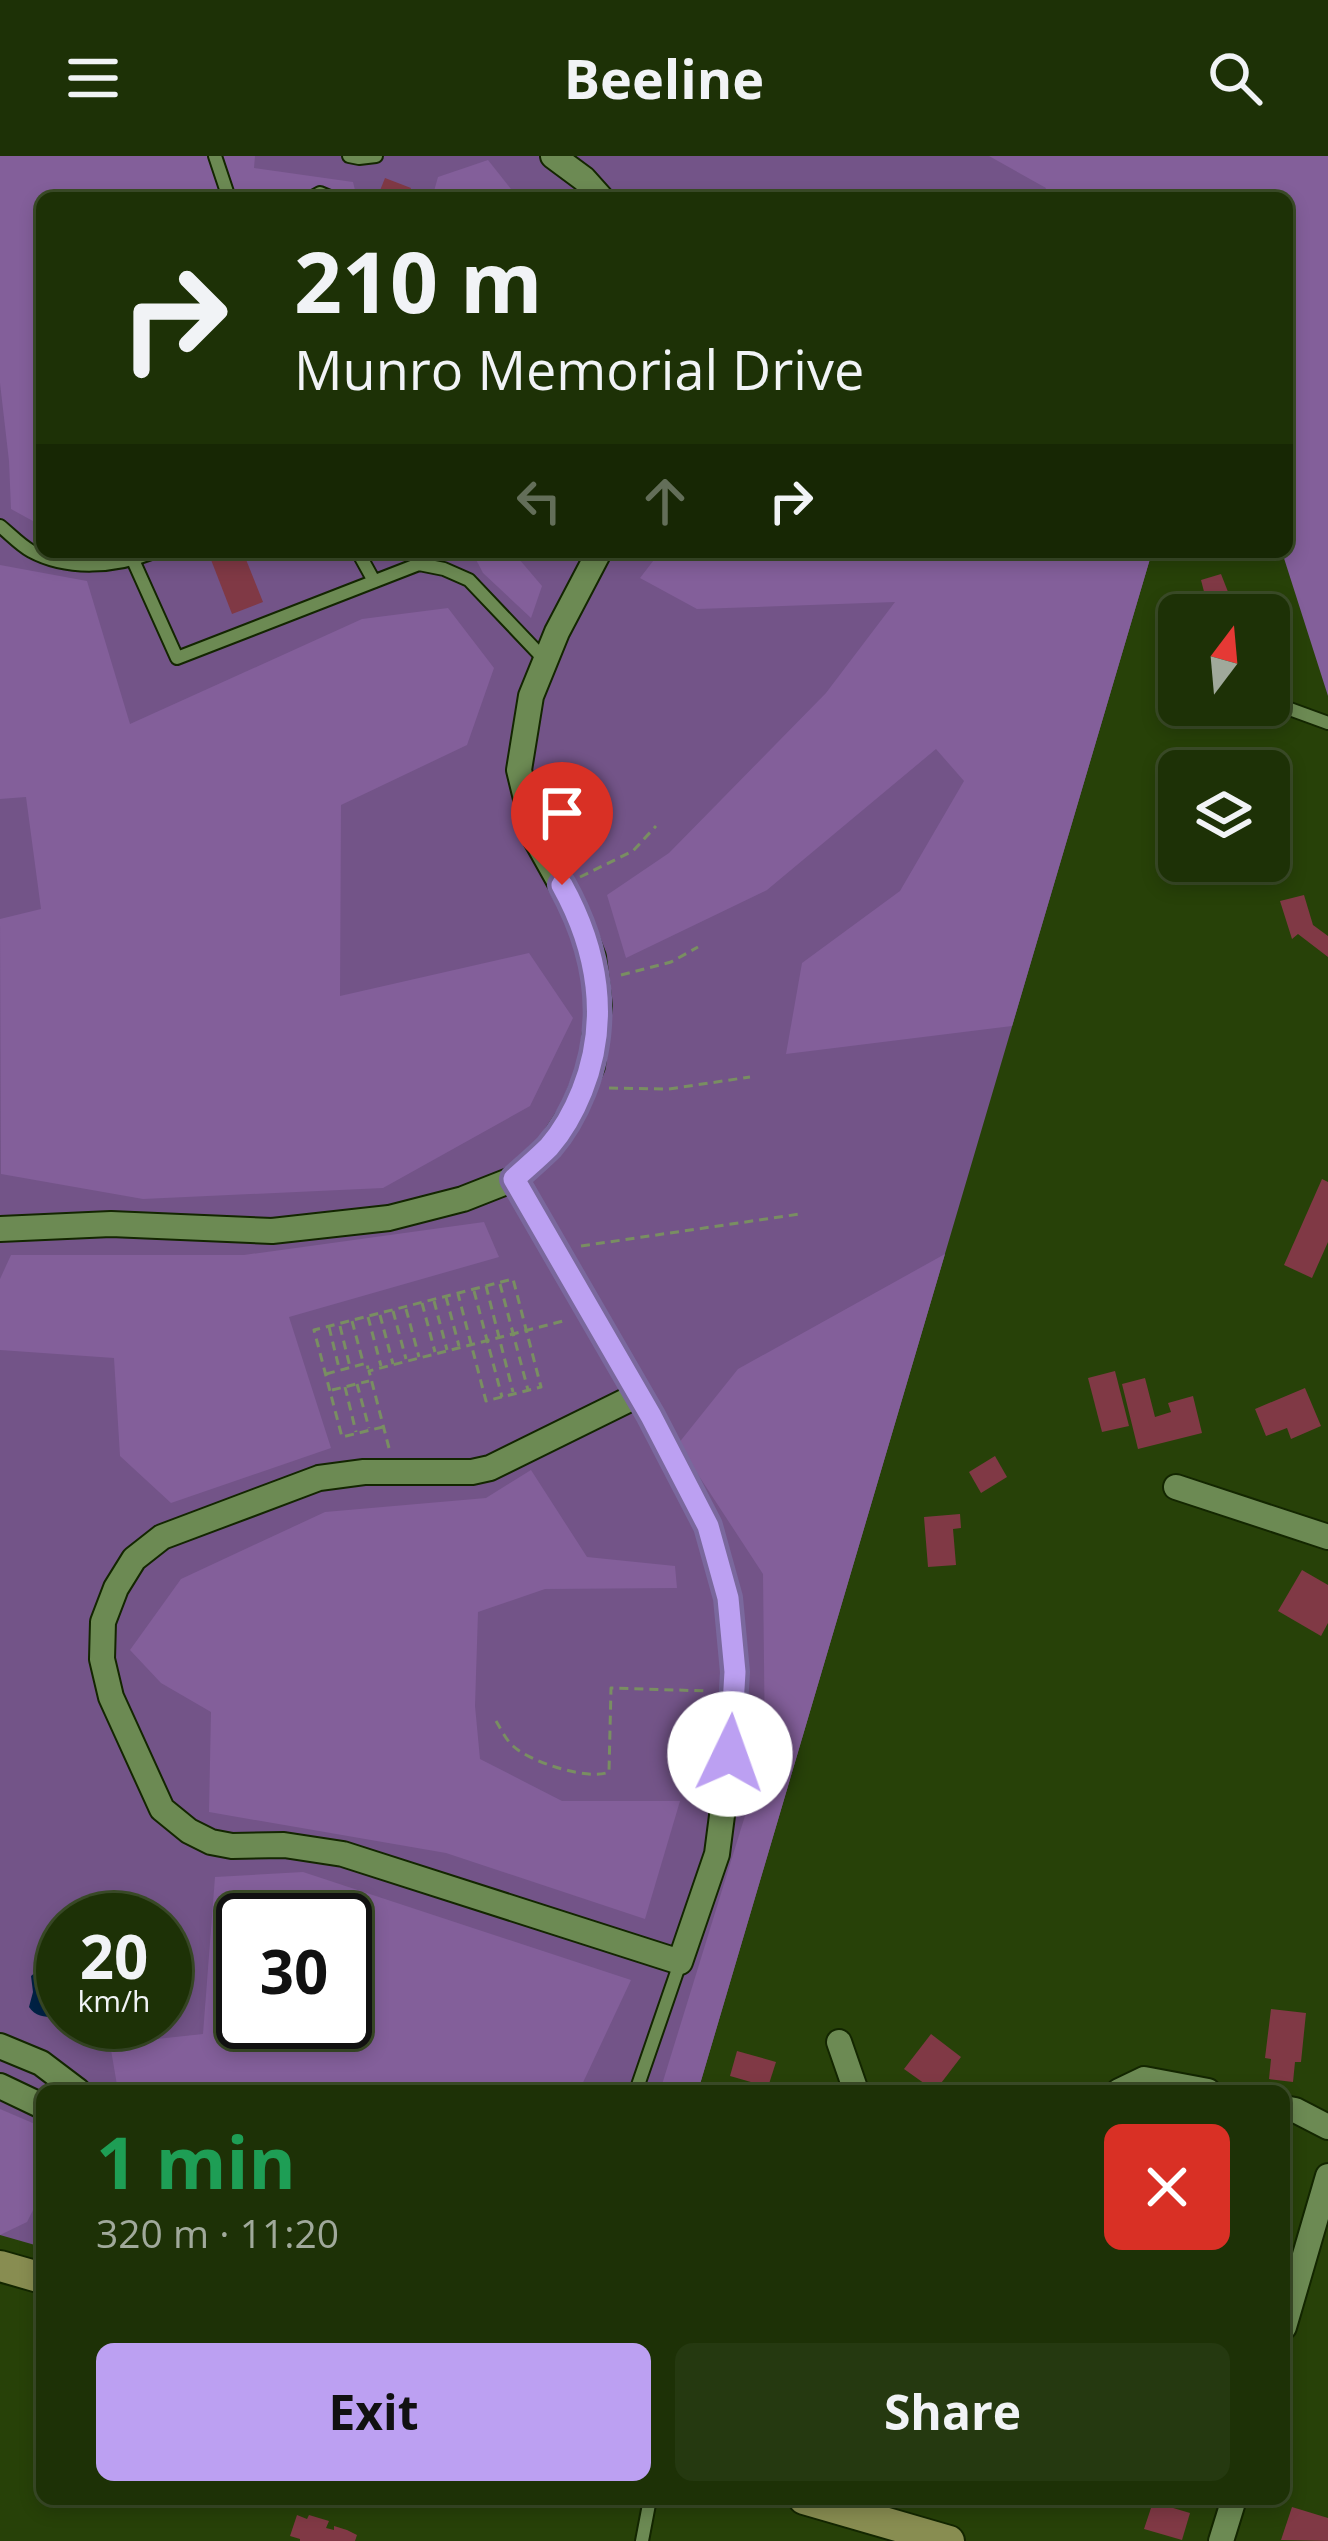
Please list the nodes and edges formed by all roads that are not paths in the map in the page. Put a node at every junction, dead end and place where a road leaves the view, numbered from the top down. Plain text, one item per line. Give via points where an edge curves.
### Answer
1 (215, 156) edge
2 (349, 156) edge
3 (376, 156) edge
4 (554, 156) edge
5 (227, 192) edge
6 (596, 192) edge
7 (0, 526) edge
8 (36, 552) edge
9 (53, 558) edge
10 (138, 558) edge
11 (361, 558) edge
12 (596, 558) edge
13 (133, 560) junction
14 (374, 581) junction
15 (546, 661) junction
16 (1290, 709) edge
17 (1328, 722) edge
18 (514, 1179) junction
19 (0, 1229) edge
20 (638, 1395) junction
21 (1176, 1487) dead end
22 (1328, 1537) edge
23 (680, 1962) junction
24 (839, 2042) dead end
25 (0, 2047) edge
26 (69, 2085) edge
27 (638, 2085) edge
28 (854, 2085) edge
29 (1132, 2085) edge
30 (1176, 2085) edge
31 (0, 2086) edge
32 (36, 2103) edge
33 (1290, 2109) edge
34 (1328, 2128) edge
35 (1328, 2176) edge
36 (1323, 2215) edge
37 (0, 2266) edge
38 (36, 2276) edge
39 (1290, 2310) edge
40 (649, 2505) edge
41 (825, 2505) edge
42 (1232, 2505) edge
43 (642, 2541) edge
44 (949, 2541) edge
45 (1221, 2541) edge

1 - 5 lane
2 - 3 lane
4 - 6 street
7 - 8 lane
9 - 13 lane via 74,565
10 - 13 lane
11 - 14 lane
12 - 15 street
13 - 14 lane via 177,658
14 - 15 lane via 419,564 469,580
15 - 18 street via 531,696 519,770 536,840 593,957 599,1006 592,1066 574,1111
16 - 17 lane
18 - 19 street via 389,1218 272,1231
18 - 20 street
20 - 23 street via 708,1526 728,1598 735,1672 717,1853
20 - 23 street via 490,1468 319,1478 162,1537 134,1559 116,1588 103,1622 102,1659 162,1809 190,1831 232,1846 343,1854
21 - 22 street
23 - 27 lane
24 - 28 street
25 - 26 street
29 - 30 street
31 - 32 street
33 - 34 street
35 - 36 street
36 - 39 street
37 - 38 main road
40 - 43 lane
41 - 44 main road
42 - 45 street

